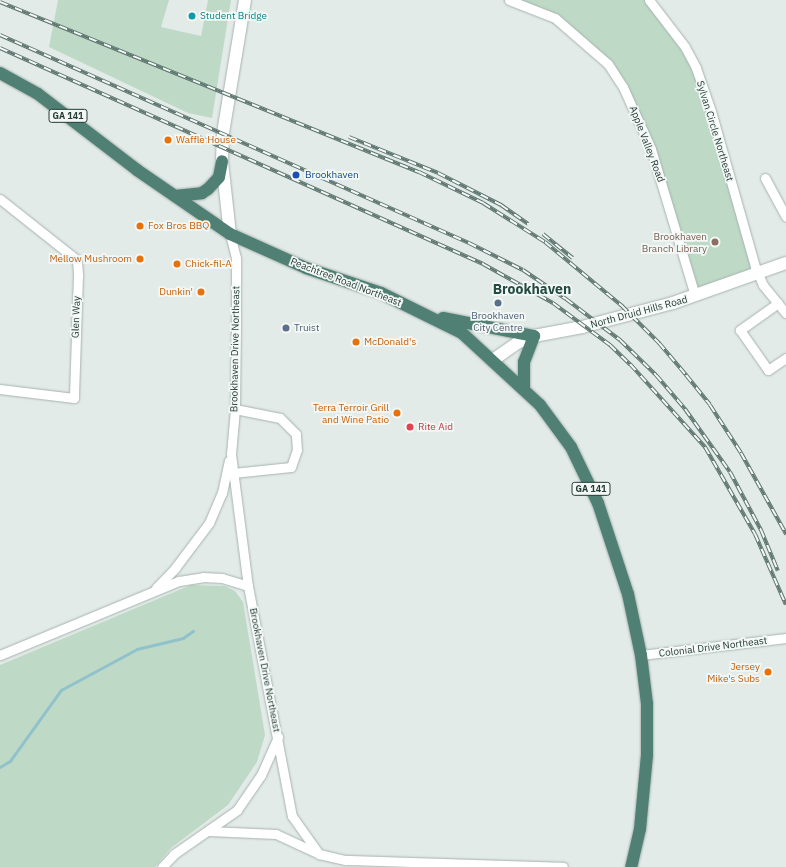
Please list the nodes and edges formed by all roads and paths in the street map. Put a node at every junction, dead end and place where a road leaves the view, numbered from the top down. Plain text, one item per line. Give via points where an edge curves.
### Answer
1 (244, 0) edge
2 (509, 0) edge
3 (649, 0) edge
4 (0, 73) edge
5 (0, 82) edge
6 (16, 82) junction
7 (222, 161) junction
8 (765, 178) dead end
9 (176, 196) junction
10 (0, 199) edge
11 (786, 214) edge
12 (230, 234) junction
13 (786, 263) edge
14 (758, 273) junction
15 (696, 296) junction
16 (778, 304) junction
17 (786, 312) edge
18 (430, 315) junction
19 (534, 336) junction
20 (786, 358) edge
21 (493, 360) junction
22 (524, 388) junction
23 (0, 389) edge
24 (235, 409) junction
25 (231, 454) junction
26 (233, 473) junction
27 (248, 586) junction
28 (154, 590) junction
29 (783, 639) edge
30 (641, 655) junction
31 (0, 656) edge
32 (278, 737) junction
33 (208, 831) junction
34 (319, 854) junction
35 (500, 865) edge
36 (546, 866) edge
37 (162, 867) edge
38 (563, 867) edge
39 (631, 867) edge

1 - 7 main road via 225,115
2 - 15 street, Apple Valley Road via 555,18 608,64 623,87 651,149
3 - 14 street, Sylvan Circle Northeast via 684,47 696,68
4 - 6 highway, Peachtree Road Northeast / GA 141
5 - 6 highway
6 - 9 highway, Peachtree Road Northeast / GA 141 via 38,94
7 - 9 highway via 218,176 208,189
7 - 12 main road
8 - 11 street
9 - 12 highway, Peachtree Road Northeast / GA 141
10 - 23 street, Glen Way via 77,260 78,275 74,398
12 - 18 highway, Peachtree Road Northeast / GA 141 via 306,268 381,293
12 - 24 street, Brookhaven Drive Northeast via 236,258
13 - 14 main road, North Druid Hills Road
14 - 15 main road, North Druid Hills Road
14 - 16 street, Sylvan Circle Northeast via 763,285
15 - 19 main road, North Druid Hills Road via 582,327
16 - 17 street, Sylvan Circle Northeast
16 - 20 street via 740,330 768,370
18 - 19 highway
18 - 21 highway, Peachtree Road Northeast / GA 141 via 462,333
19 - 21 main road, North Druid Hills Road via 519,342
19 - 22 highway via 524,362
21 - 22 highway, Peachtree Road Northeast / GA 141
22 - 30 highway, Peachtree Road Northeast / GA 141 via 571,447 597,501 628,594
24 - 25 street, Brookhaven Drive Northeast
24 - 26 street via 280,418 296,434 297,450 291,467
25 - 26 street, Brookhaven Drive Northeast
25 - 28 street via 222,493 209,523 176,568
26 - 27 street, Brookhaven Drive Northeast
27 - 28 street via 222,578 203,577 179,581
27 - 32 street, Brookhaven Drive Northeast
28 - 31 street
29 - 30 street, Colonial Drive Northeast
30 - 39 highway, Peachtree Road Northeast / GA 141 via 647,704 646,755 640,829
32 - 33 street via 261,775 237,810
32 - 34 street, Brookhaven Drive Northeast via 292,816
33 - 34 street via 276,834
33 - 37 street via 174,854
34 - 35 street via 346,860
35 - 36 street
36 - 38 street

